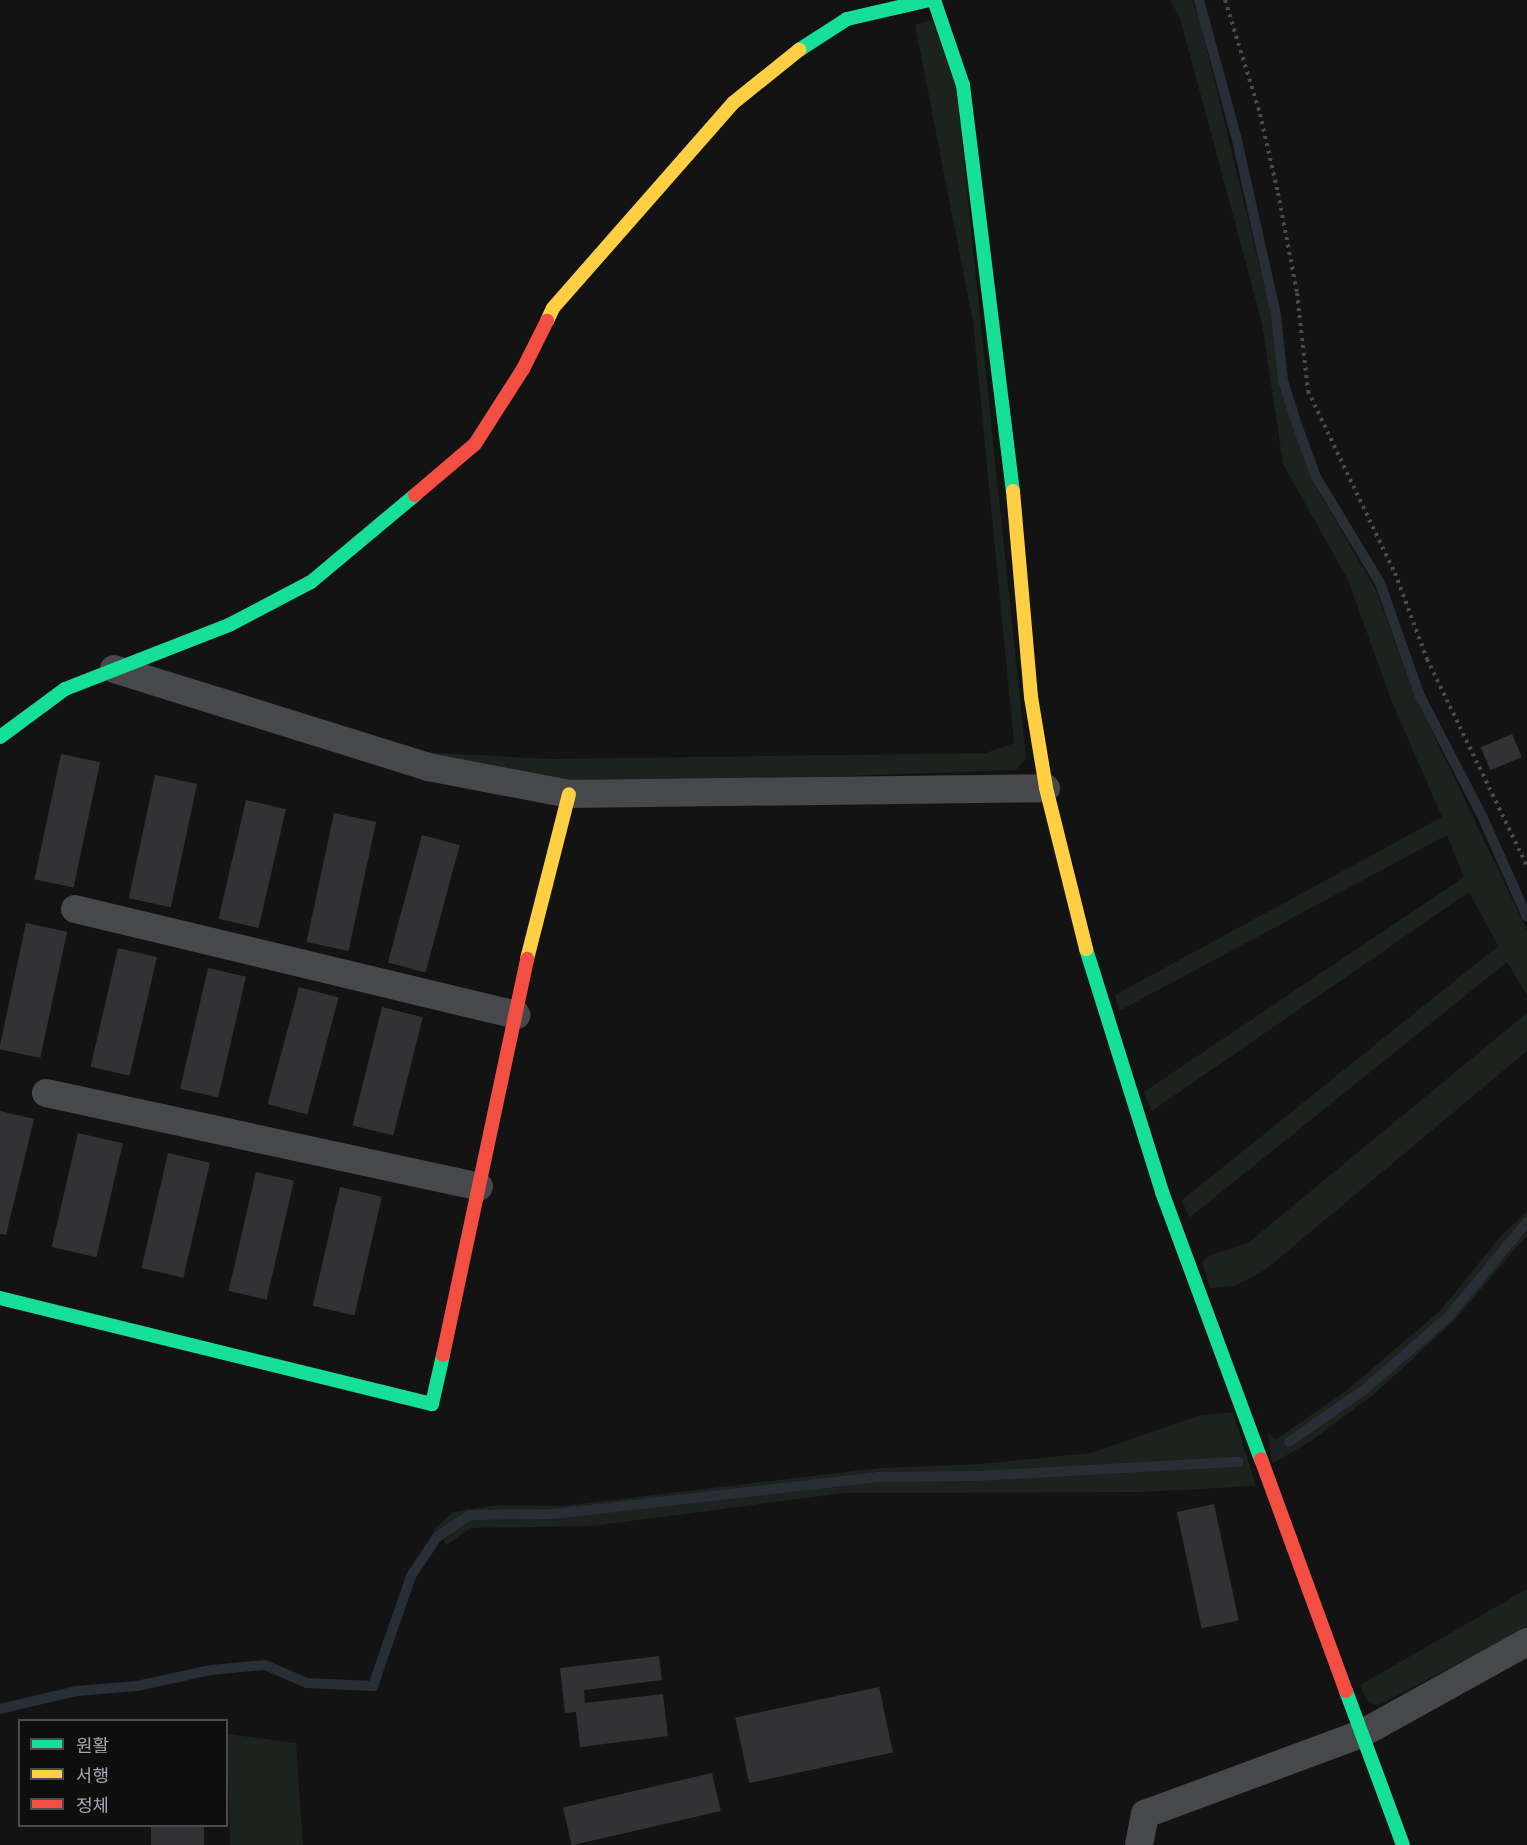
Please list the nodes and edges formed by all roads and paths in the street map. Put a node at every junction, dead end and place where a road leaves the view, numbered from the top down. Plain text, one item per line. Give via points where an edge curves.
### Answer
1 (929, 0) edge
2 (934, 0) edge
3 (1225, 0) edge
4 (114, 669) junction
5 (0, 737) edge
6 (1046, 788) junction
7 (569, 794) junction
8 (1527, 866) edge
9 (75, 909) dead end
10 (516, 1016) junction
11 (46, 1093) dead end
12 (479, 1187) junction
13 (0, 1298) edge
14 (1527, 1642) edge
15 (1361, 1734) junction
16 (1139, 1845) edge
17 (1403, 1845) edge

1 - 4 street via 847,19 783,60 733,103 553,308 523,369 475,444 398,513 311,582 229,625
2 - 6 street via 963,85 979,191 1022,571 1031,697
3 - 8 path via 1260,114 1278,193 1297,293 1308,391 1395,573 1427,659
4 - 5 street via 65,689
4 - 7 street via 428,767
6 - 7 street
6 - 15 street via 1096,990 1125,1083
7 - 10 street via 545,877
9 - 10 street
10 - 12 street
11 - 12 street
12 - 13 street via 432,1404
14 - 15 street
15 - 16 street via 1145,1814
15 - 17 street

